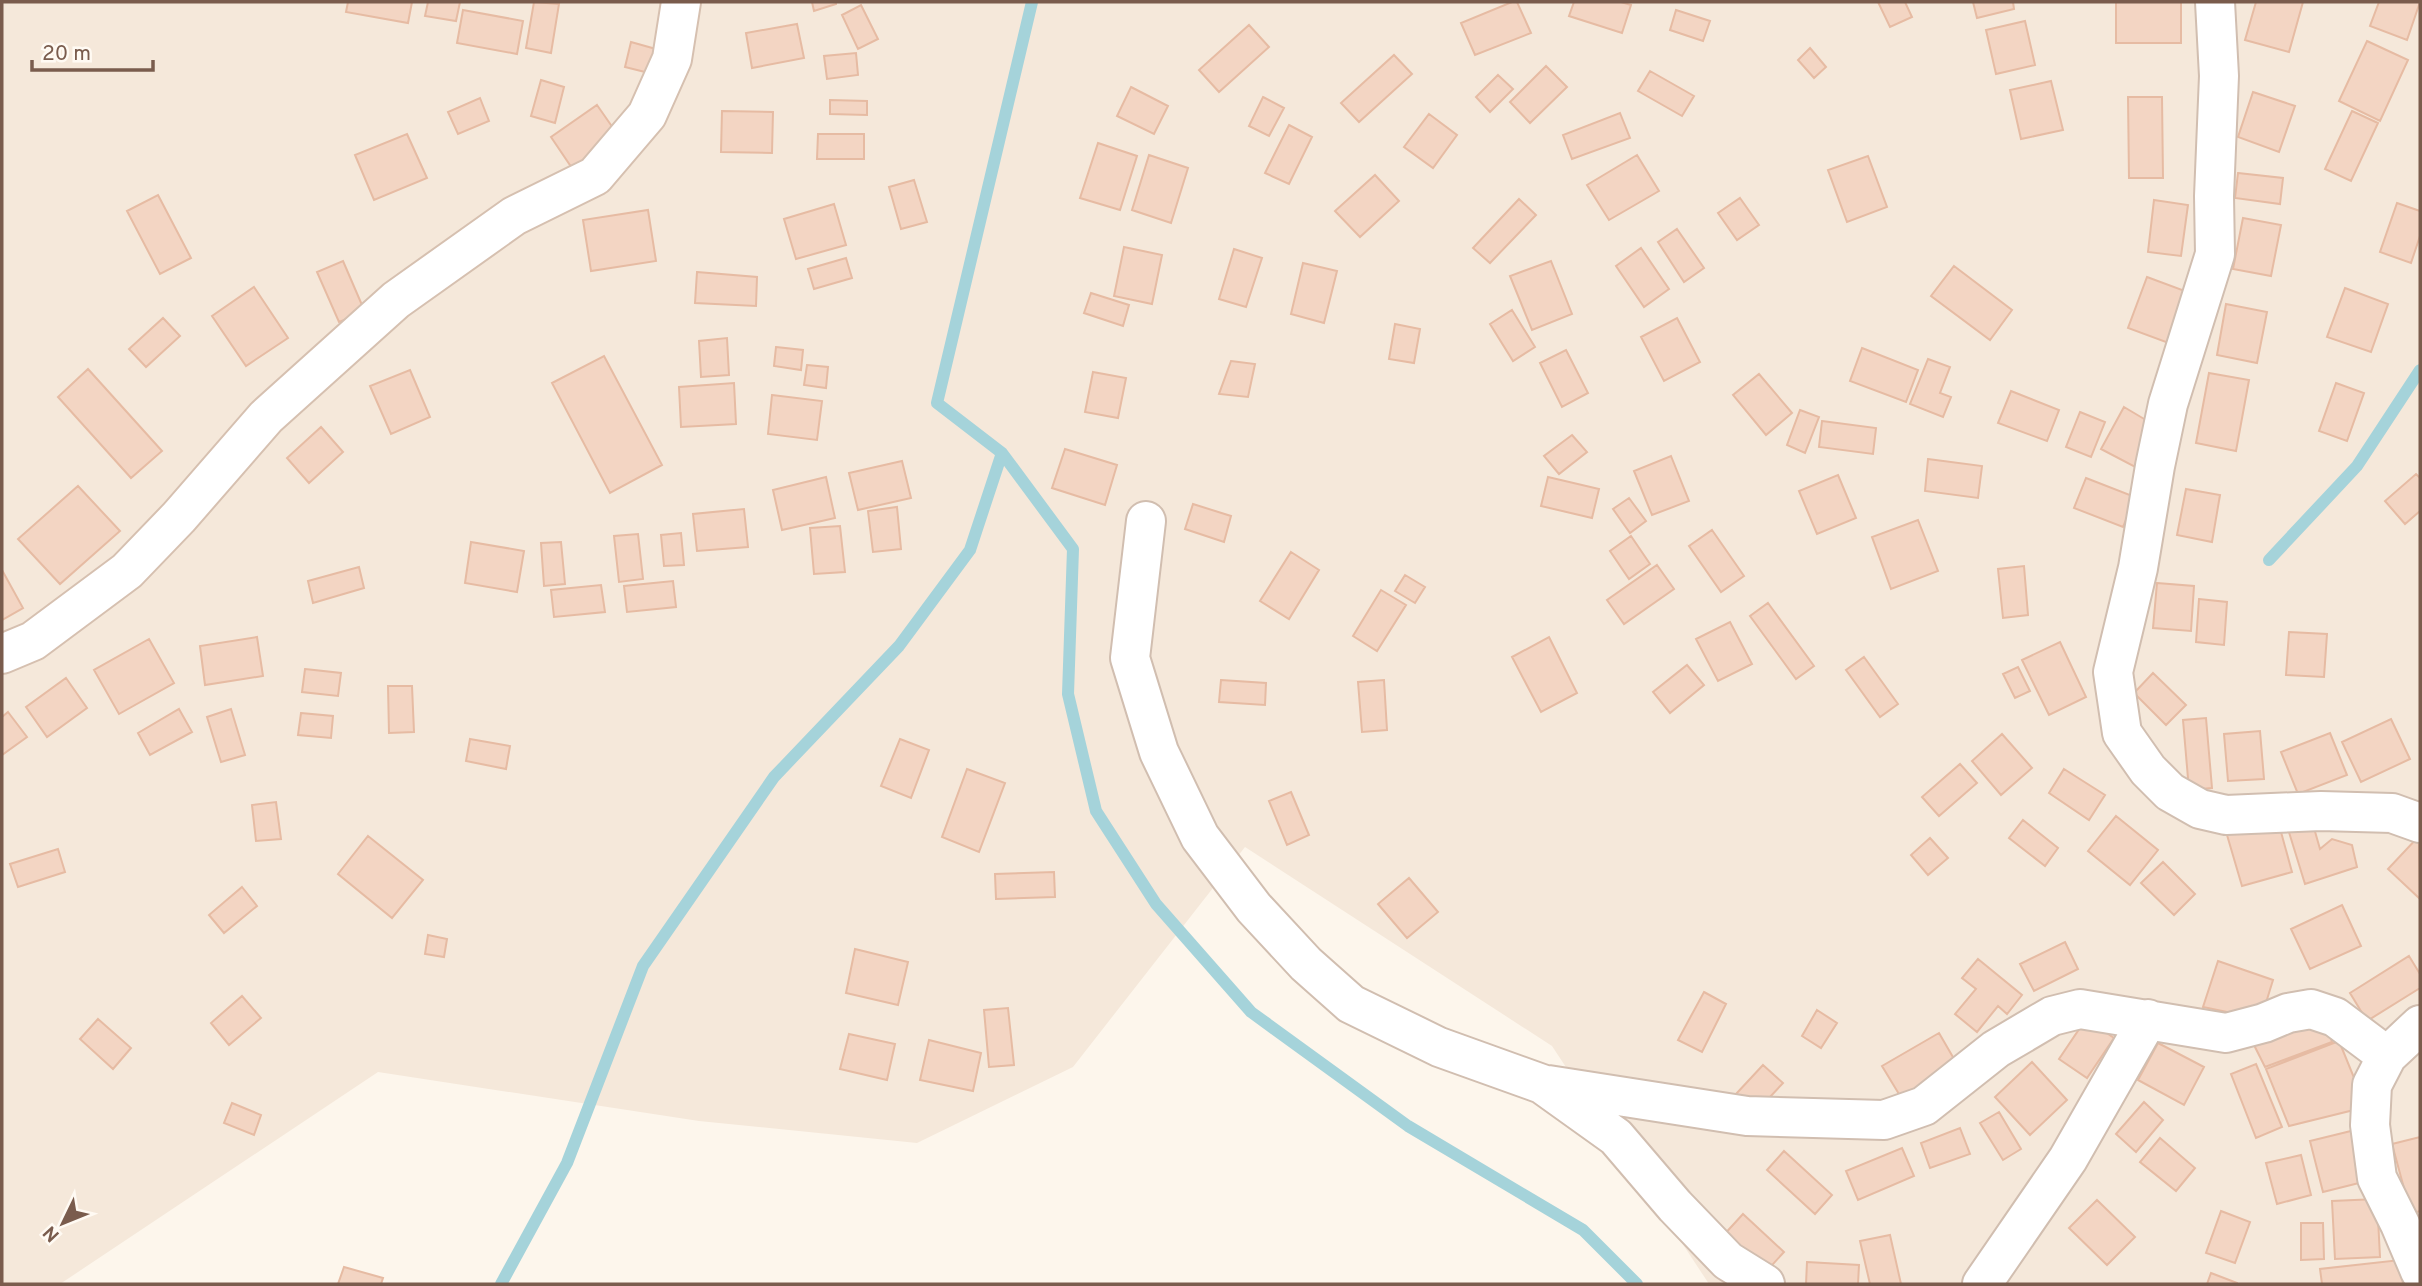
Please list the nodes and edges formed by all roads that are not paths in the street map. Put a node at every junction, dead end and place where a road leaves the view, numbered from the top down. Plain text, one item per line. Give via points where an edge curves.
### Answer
1 (681, 2) edge
2 (2215, 2) edge
3 (1146, 521) dead end
4 (2, 654) edge
5 (2411, 810) edge
6 (2148, 1019) junction
7 (2420, 1025) edge
8 (2387, 1056) junction
9 (1542, 1084) junction
10 (2420, 1271) edge
11 (1765, 1284) edge
12 (1982, 1284) edge

1 - 4 street via 672,59 647,115 595,176 514,216 396,300 266,417 127,571 33,641
2 - 5 street via 2219,76 2215,254 2168,404 2138,568 2113,672 2122,733 2169,792 2200,809 2226,815
3 - 9 street via 1130,658 1158,752 1200,837 1254,908 1351,1004 1439,1047
6 - 8 street via 2226,1033 2311,1009 2335,1017
6 - 9 street via 2080,1009 2052,1016 1996,1049 1924,1106 1884,1120 1747,1116
6 - 12 street via 2068,1159
7 - 8 street
8 - 10 street via 2372,1084 2370,1125 2377,1178
9 - 11 street via 1616,1138 1728,1261

